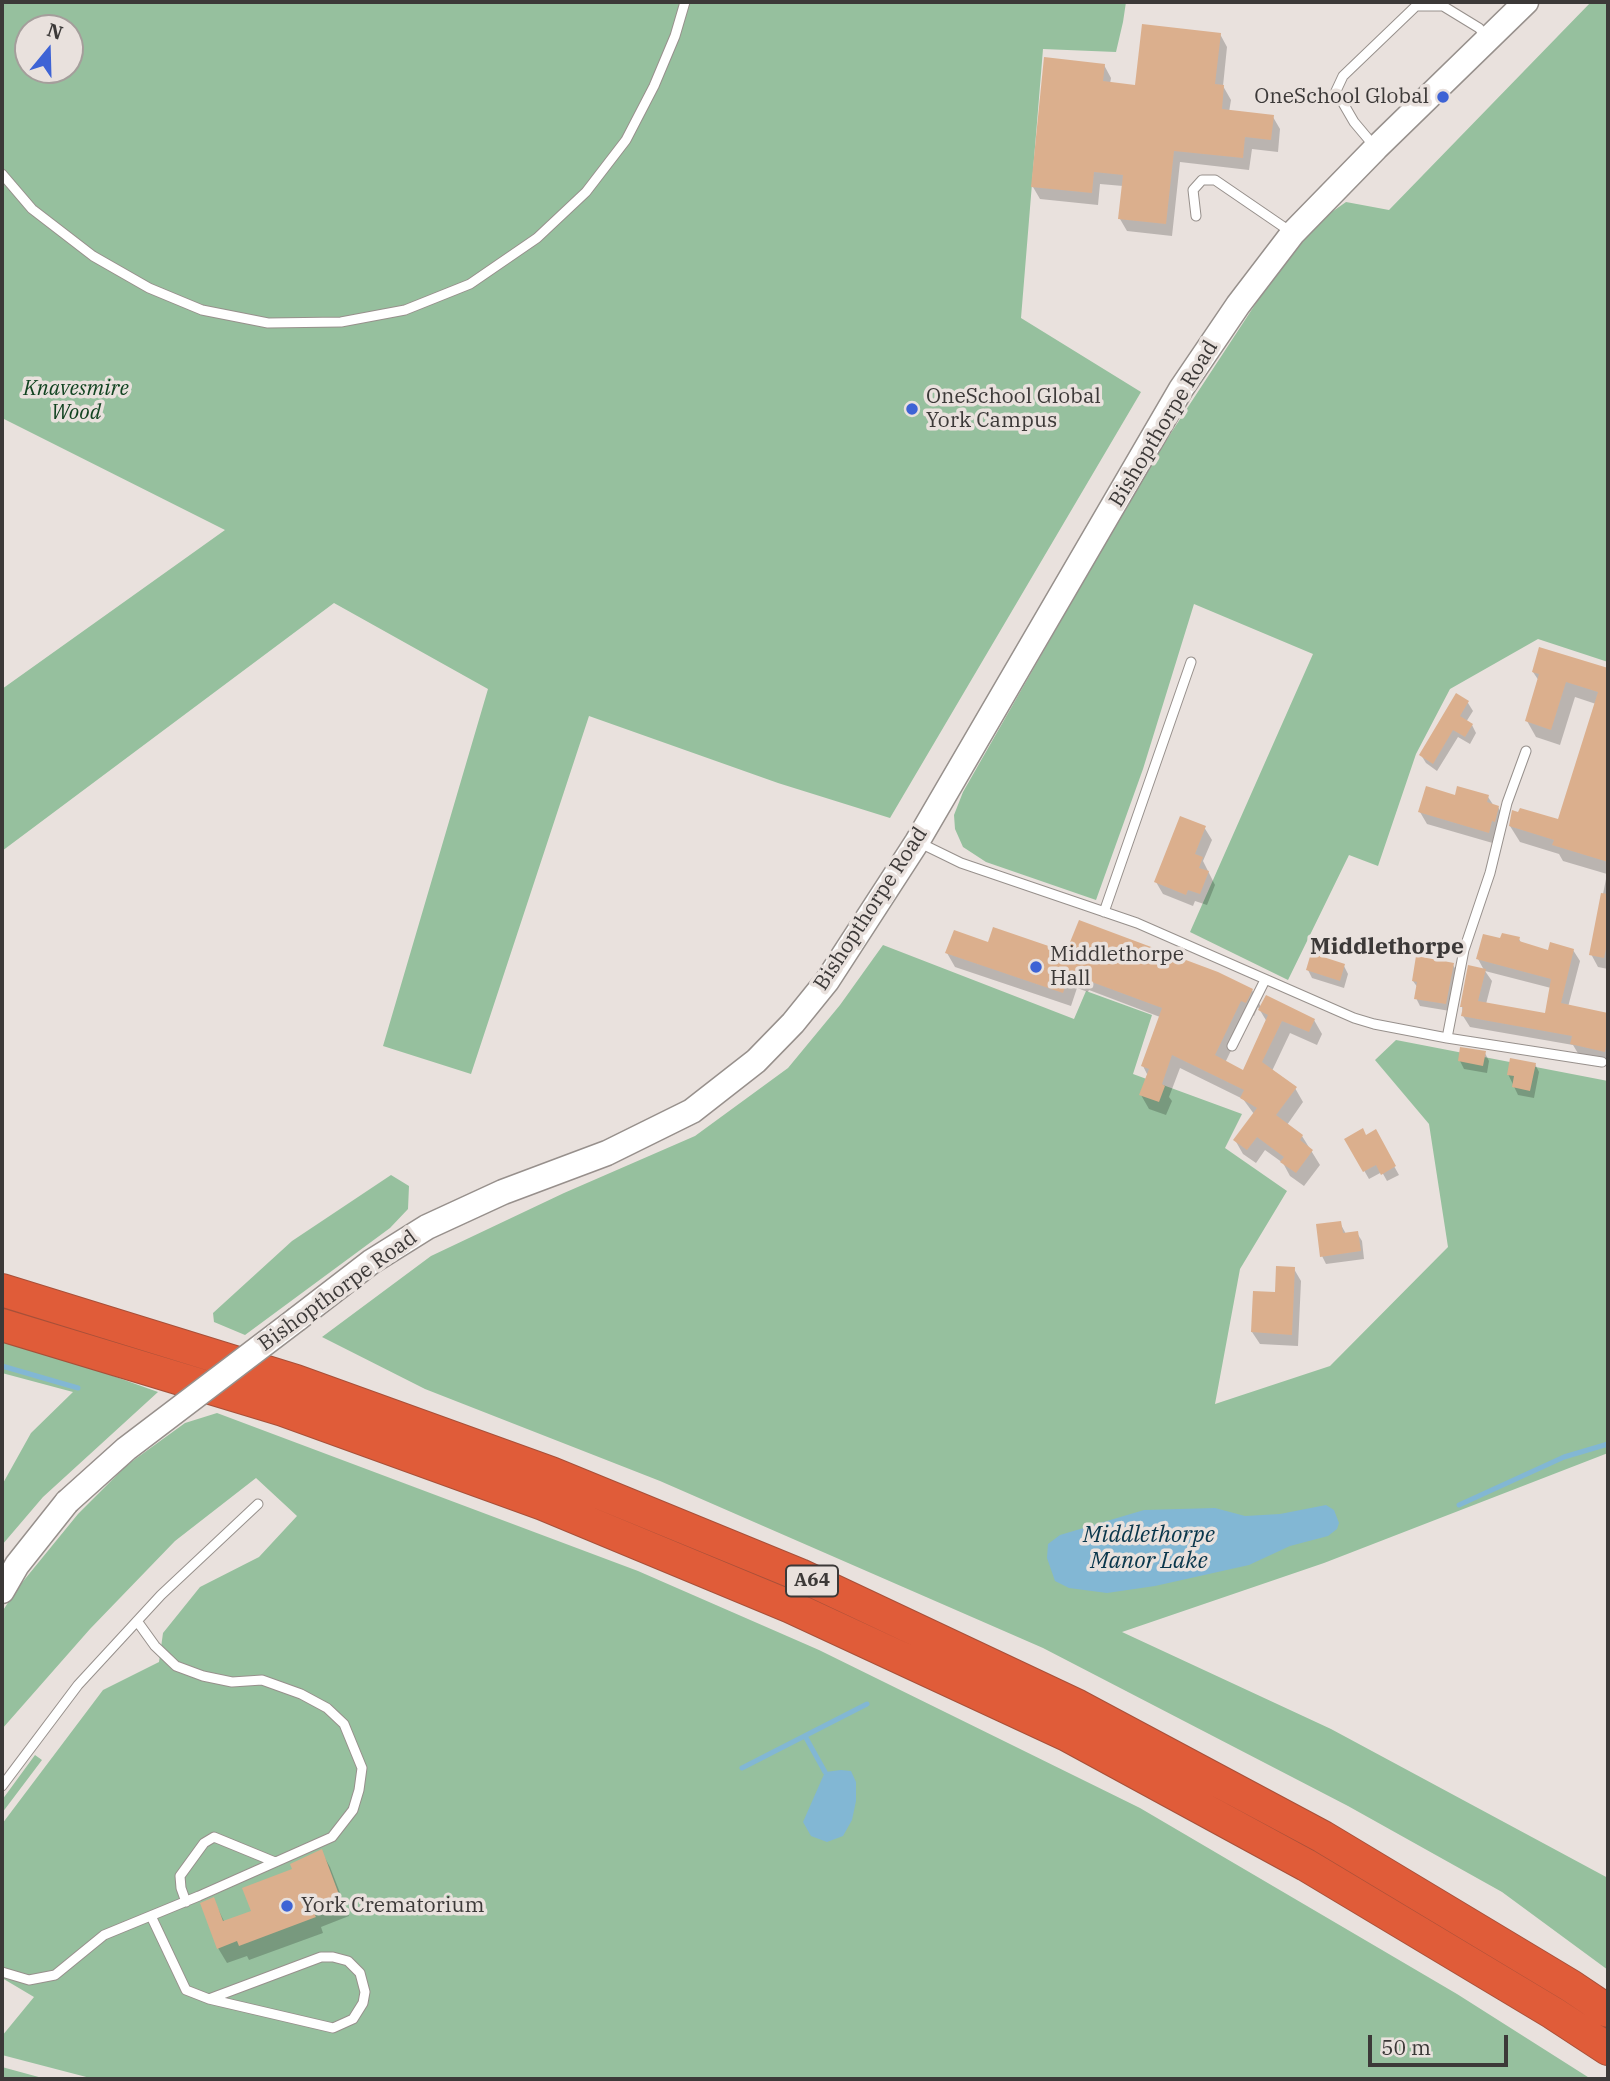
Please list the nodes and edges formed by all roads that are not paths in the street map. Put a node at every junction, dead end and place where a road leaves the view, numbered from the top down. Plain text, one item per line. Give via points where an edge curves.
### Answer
1 (685, 2) edge
2 (1526, 2) edge
3 (1489, 40) junction
4 (1376, 148) junction
5 (2, 174) edge
6 (1196, 216) dead end
7 (1293, 233) junction
8 (1191, 662) dead end
9 (1526, 751) dead end
10 (917, 842) junction
11 (1104, 912) junction
12 (1265, 979) junction
13 (1447, 1038) junction
14 (1231, 1046) dead end
15 (1602, 1062) dead end
16 (2, 1290) edge
17 (2, 1325) edge
18 (258, 1504) dead end
19 (2, 1591) edge
20 (137, 1621) junction
21 (2, 1786) edge
22 (275, 1862) junction
23 (186, 1902) junction
24 (151, 1916) junction
25 (2, 1972) edge
26 (209, 1999) junction
27 (1608, 2011) edge
28 (1608, 2049) edge

1 - 5 lane via 675,36 632,129 586,192 537,238 470,284 405,310 341,322 268,323 202,310 149,288 93,256 32,209
2 - 3 street, Bishopthorpe Road
3 - 4 street, Bishopthorpe Road
3 - 4 lane via 1479,28 1443,6 1416,6 1397,24 1343,76 1336,91
4 - 7 street, Bishopthorpe Road
6 - 7 lane via 1193,190 1202,180 1215,180
7 - 10 street, Bishopthorpe Road via 1181,389
8 - 11 lane
9 - 13 lane via 1464,950
10 - 11 lane via 961,863
10 - 19 street, Bishopthorpe Road, bridge via 827,981 755,1061 692,1111 607,1153 427,1227 371,1262 135,1442 67,1502
11 - 12 lane
12 - 13 lane via 1374,1024
12 - 14 lane
13 - 15 lane
16 - 27 highway, A64 via 347,1399 551,1473 800,1575 1078,1706 1323,1837
17 - 28 highway, A64 via 309,1420 542,1504 791,1607 1067,1735 1306,1865
18 - 20 lane
20 - 21 lane via 78,1685
20 - 22 lane via 177,1665 203,1676 232,1682 262,1681 292,1691 327,1708 344,1724 362,1768 353,1810 332,1837
22 - 23 lane
22 - 23 lane via 214,1837 204,1843 180,1876
23 - 24 lane
24 - 25 lane via 104,1935 55,1975 29,1980
24 - 26 lane via 187,1990
26 - 26 lane via 333,2028 353,2019 365,1992 360,1973 348,1961 333,1957

